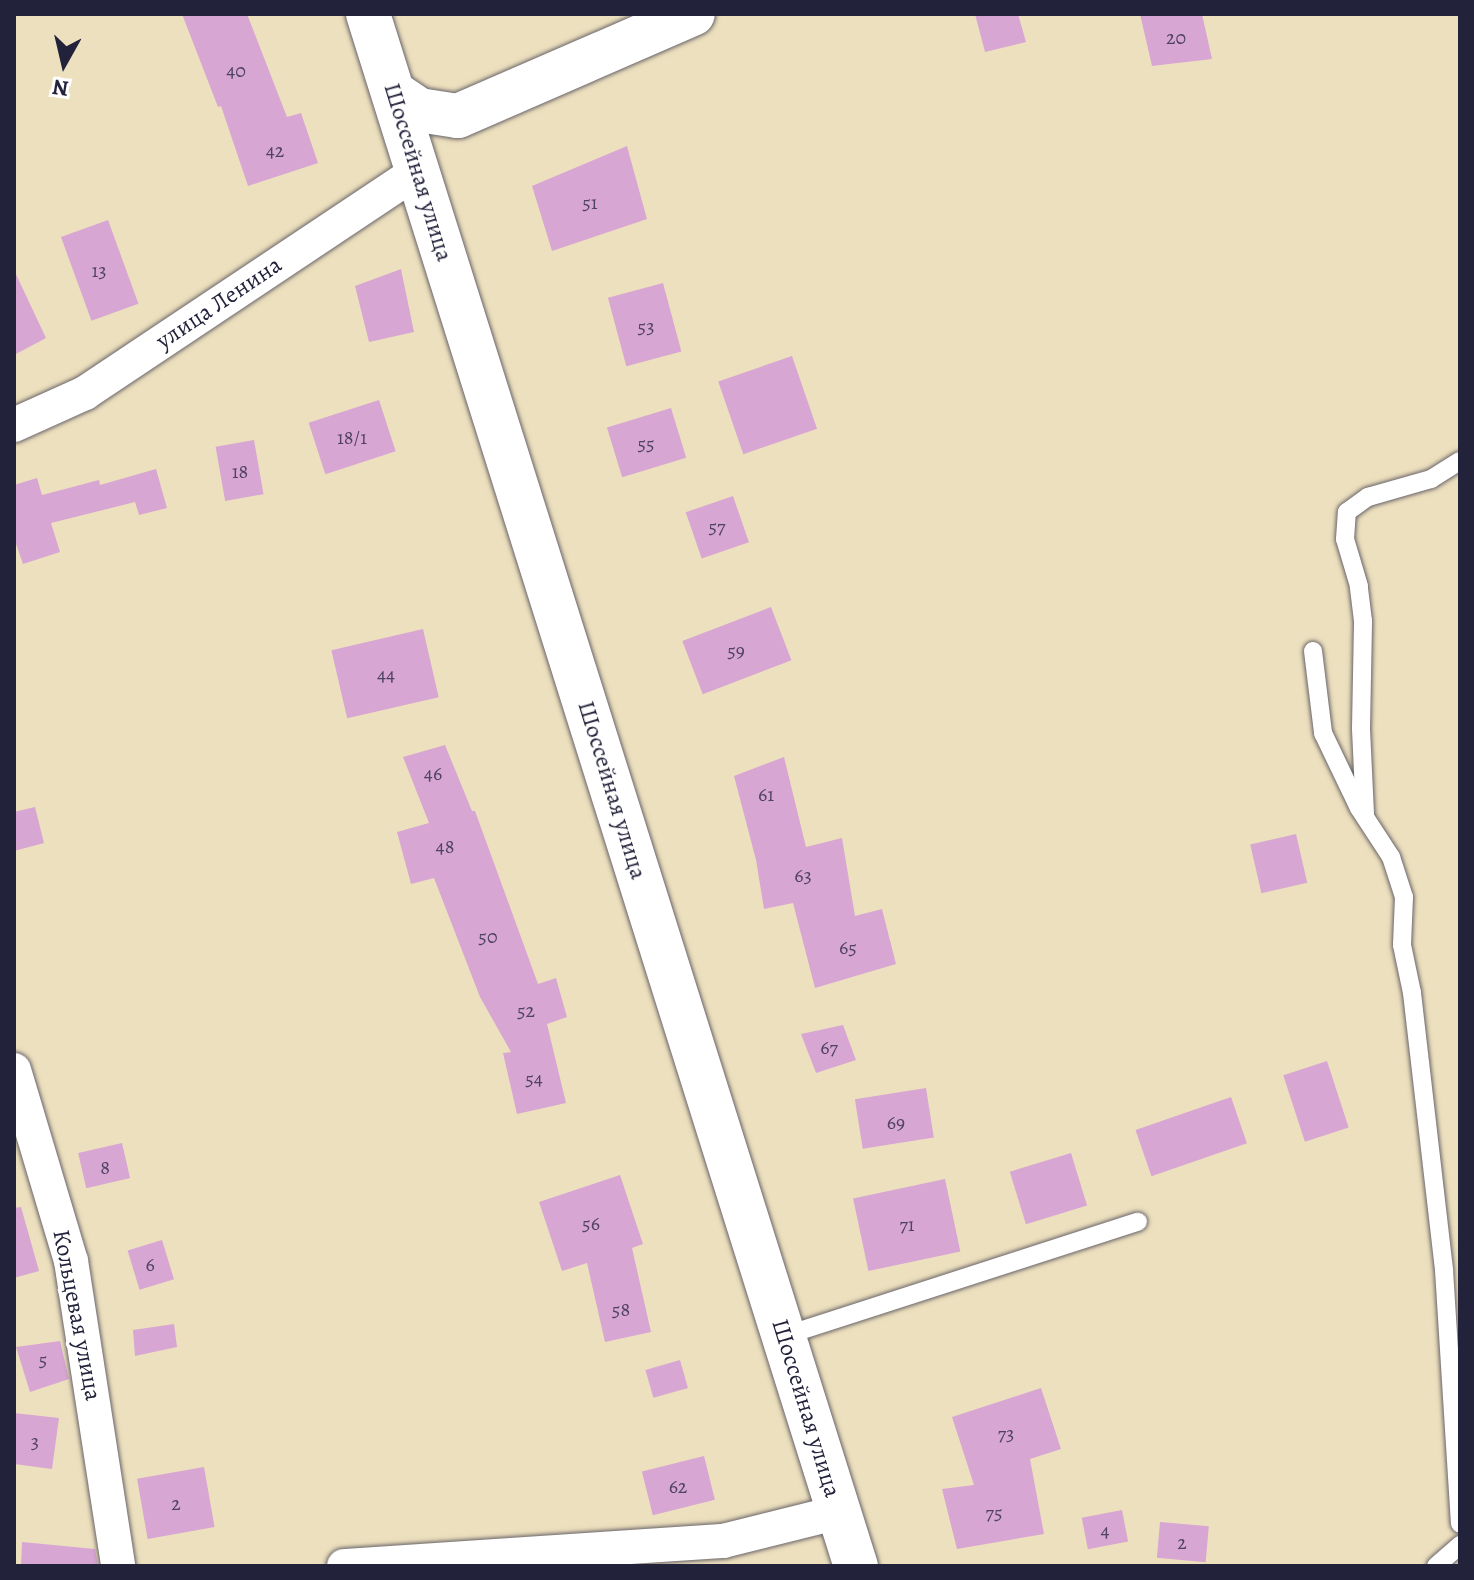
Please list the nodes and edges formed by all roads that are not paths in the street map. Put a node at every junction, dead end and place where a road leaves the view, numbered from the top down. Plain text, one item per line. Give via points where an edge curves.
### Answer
1 (368, 14) edge
2 (693, 14) edge
3 (394, 93) junction
4 (418, 171) junction
5 (14, 425) edge
6 (1460, 461) edge
7 (1313, 651) dead end
8 (1365, 817) junction
9 (14, 1070) edge
10 (1138, 1222) dead end
11 (784, 1336) junction
12 (839, 1512) junction
13 (1460, 1523) edge
14 (1460, 1545) edge
15 (118, 1566) edge
16 (344, 1566) edge
17 (856, 1566) edge
18 (1436, 1566) edge

1 - 3 street, Шоссейная улица
2 - 3 street via 458,116 419,110
3 - 4 street, Шоссейная улица
4 - 5 street, улица Ленина via 85,393
4 - 11 street, Шоссейная улица
6 - 8 lane via 1431,479 1368,497 1347,512 1345,539 1363,621
7 - 8 lane via 1323,733
8 - 13 lane via 1391,857 1404,897 1402,945 1444,1270
9 - 15 street, Кольцевая улица via 71,1261
10 - 11 lane
11 - 12 street, Шоссейная улица
12 - 16 street via 723,1541
12 - 17 street, Шоссейная улица
14 - 18 lane

